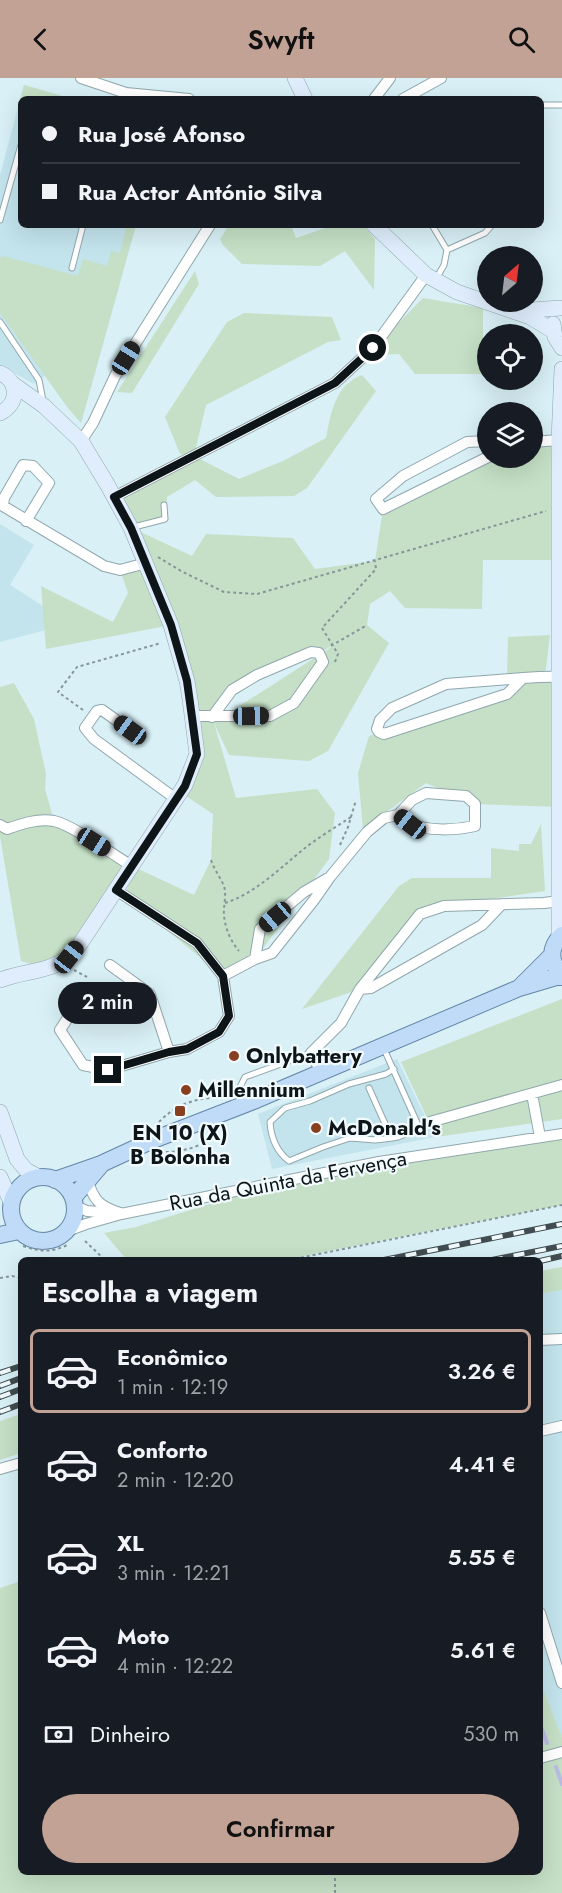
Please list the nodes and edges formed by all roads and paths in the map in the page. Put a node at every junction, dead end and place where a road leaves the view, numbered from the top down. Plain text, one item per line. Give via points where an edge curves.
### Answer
1 (81, 78) edge
2 (295, 78) edge
3 (390, 78) edge
4 (441, 78) edge
5 (158, 96) edge
6 (304, 96) edge
7 (376, 96) edge
8 (408, 96) edge
9 (544, 105) edge
10 (562, 105) edge
11 (18, 156) edge
12 (0, 220) edge
13 (83, 228) edge
14 (208, 228) edge
15 (377, 228) edge
16 (434, 228) edge
17 (489, 228) edge
18 (447, 250) junction
19 (72, 268) dead end
20 (431, 278) junction
21 (477, 298) edge
22 (561, 307) edge
23 (543, 309) edge
24 (517, 312) edge
25 (0, 322) edge
26 (553, 331) junction
27 (562, 349) edge
28 (562, 369) edge
29 (0, 373) edge
30 (13, 384) junction
31 (12, 403) junction
32 (44, 406) junction
33 (0, 413) edge
34 (559, 440) junction
35 (81, 441) junction
36 (543, 441) edge
37 (477, 442) edge
38 (477, 462) edge
39 (114, 497) junction
40 (164, 505) dead end
41 (559, 507) junction
42 (26, 521) junction
43 (131, 528) junction
44 (138, 544) junction
45 (561, 560) edge
46 (375, 561) junction
47 (146, 563) junction
48 (367, 625) dead end
49 (175, 638) junction
50 (331, 646) junction
51 (335, 662) dead end
52 (561, 677) edge
53 (523, 678) junction
54 (192, 716) junction
55 (93, 717) junction
56 (212, 717) junction
57 (130, 730) dead end
58 (176, 799) junction
59 (356, 800) dead end
60 (561, 807) edge
61 (398, 814) junction
62 (351, 817) junction
63 (0, 825) edge
64 (338, 849) dead end
65 (211, 860) dead end
66 (132, 866) junction
67 (330, 877) junction
68 (116, 890) junction
69 (559, 901) junction
70 (225, 903) junction
71 (502, 904) junction
72 (561, 936) edge
73 (239, 951) dead end
74 (551, 956) junction
75 (255, 959) junction
76 (60, 961) junction
77 (110, 965) dead end
78 (562, 975) edge
79 (4, 976) edge
80 (223, 976) junction
81 (519, 988) junction
82 (360, 989) junction
83 (86, 990) joint
84 (383, 1046) junction
85 (169, 1052) junction
86 (311, 1053) junction
87 (394, 1069) junction
88 (322, 1072) junction
89 (562, 1085) edge
90 (369, 1088) dead end
91 (532, 1094) junction
92 (240, 1105) junction
93 (0, 1112) edge
94 (430, 1122) dead end
95 (386, 1126) junction
96 (562, 1134) edge
97 (398, 1137) junction
98 (540, 1137) junction
99 (375, 1140) junction
100 (101, 1164) junction
101 (0, 1177) edge
102 (47, 1179) junction
103 (87, 1179) junction
104 (74, 1202) junction
105 (562, 1206) edge
106 (7, 1209) edge
107 (121, 1214) junction
108 (71, 1235) junction
109 (0, 1236) edge
110 (18, 1237) junction
111 (85, 1241) dead end
112 (102, 1257) edge
113 (304, 1257) edge
114 (18, 1277) edge
115 (0, 1278) edge
116 (562, 1339) edge
117 (543, 1340) edge
118 (562, 1426) edge
119 (543, 1430) edge
120 (18, 1463) edge
121 (0, 1469) edge
122 (543, 1622) edge
123 (562, 1683) edge
124 (562, 1752) edge
125 (543, 1757) edge
126 (335, 1875) edge
127 (335, 1893) edge

1 - 5 street via 126,93
2 - 6 street
3 - 7 street
4 - 8 street
9 - 10 lane
11 - 12 lane
13 - 19 lane
14 - 35 street via 115,376
15 - 20 street
16 - 18 lane
17 - 18 lane
18 - 20 lane via 444,265
20 - 21 street
20 - 39 street via 373,348 335,383
22 - 23 street
22 - 26 street via 555,315
24 - 26 street
25 - 32 lane via 39,380
26 - 27 street
28 - 34 street
29 - 30 street
30 - 31 street
30 - 32 street
31 - 32 street
31 - 33 street
32 - 35 street
34 - 36 street
34 - 41 street
35 - 39 street
37 - 38 street via 467,442 403,476 375,499 383,509
39 - 43 street
40 - 43 lane via 165,519
41 - 45 street
41 - 46 path
42 - 42 street via 49,483 33,466 23,465 3,498 3,506
42 - 47 street via 104,566 120,570
43 - 44 street
44 - 46 path via 225,592 257,594
44 - 47 street
45 - 52 street
46 - 50 path via 376,569 322,628
47 - 49 street
48 - 50 path
49 - 54 street
49 - 55 path via 77,667 58,692
50 - 51 path via 338,654
52 - 53 street
52 - 60 street
53 - 53 street via 446,684 392,708 377,729 384,734 507,694
54 - 56 street
54 - 58 street via 197,754
55 - 57 street via 102,710
55 - 58 street via 86,728 94,739
56 - 56 street via 270,716 294,702 323,662 319,653 311,652 232,690
58 - 66 street
59 - 62 path
60 - 69 street
61 - 61 street via 410,824 437,830 476,826 475,804 466,796 426,793
61 - 67 street via 384,818 367,832
62 - 64 path
62 - 70 path via 239,899
63 - 66 street via 7,829 41,820 54,821
65 - 70 path via 224,887
66 - 68 street
67 - 75 street via 272,953
67 - 75 street via 304,892 260,929
68 - 76 street via 84,938 69,957
68 - 80 street via 197,943
69 - 71 street
69 - 72 street
70 - 73 path via 226,924
71 - 82 street via 482,925 371,988
71 - 82 street via 444,906 420,914
72 - 74 main road
74 - 78 main road
74 - 81 main road
75 - 80 street
76 - 79 street
76 - 83 path via 92,981
77 - 85 street via 150,994
78 - 81 main road
80 - 85 street via 229,1016 219,1032 187,1049
81 - 84 main road
82 - 86 street via 341,1023
83 - 85 street via 60,1030 83,1065 108,1070
84 - 87 lane
84 - 88 main road
86 - 88 street
86 - 92 lane via 245,1077 240,1087
87 - 97 lane via 418,1125
87 - 99 lane via 285,1108 270,1122 271,1137 289,1161 351,1138
88 - 92 main road
89 - 91 street
90 - 95 lane
91 - 94 street
91 - 98 street
92 - 100 main road
93 - 102 street via 17,1159 26,1170
95 - 97 lane
95 - 99 lane
96 - 98 street, Rua da Quinta da Fervença
97 - 99 lane
98 - 107 street, Rua da Quinta da Fervença via 379,1162
100 - 102 main road
100 - 103 main road
101 - 106 street
102 - 104 main road via 68,1190
102 - 106 main road via 30,1180 21,1186
103 - 104 main road
103 - 107 street via 96,1201
104 - 107 street, Rua da Quinta da Fervença via 87,1211
104 - 108 main road
105 - 113 path
106 - 110 main road
107 - 108 street, Rua da Quinta da Fervença
108 - 110 main road via 42,1242
108 - 110 path via 59,1249 50,1252 35,1250
109 - 110 main road
111 - 112 path
114 - 115 path
116 - 117 street
118 - 119 street
120 - 121 street
122 - 123 street
124 - 125 street
126 - 127 path

